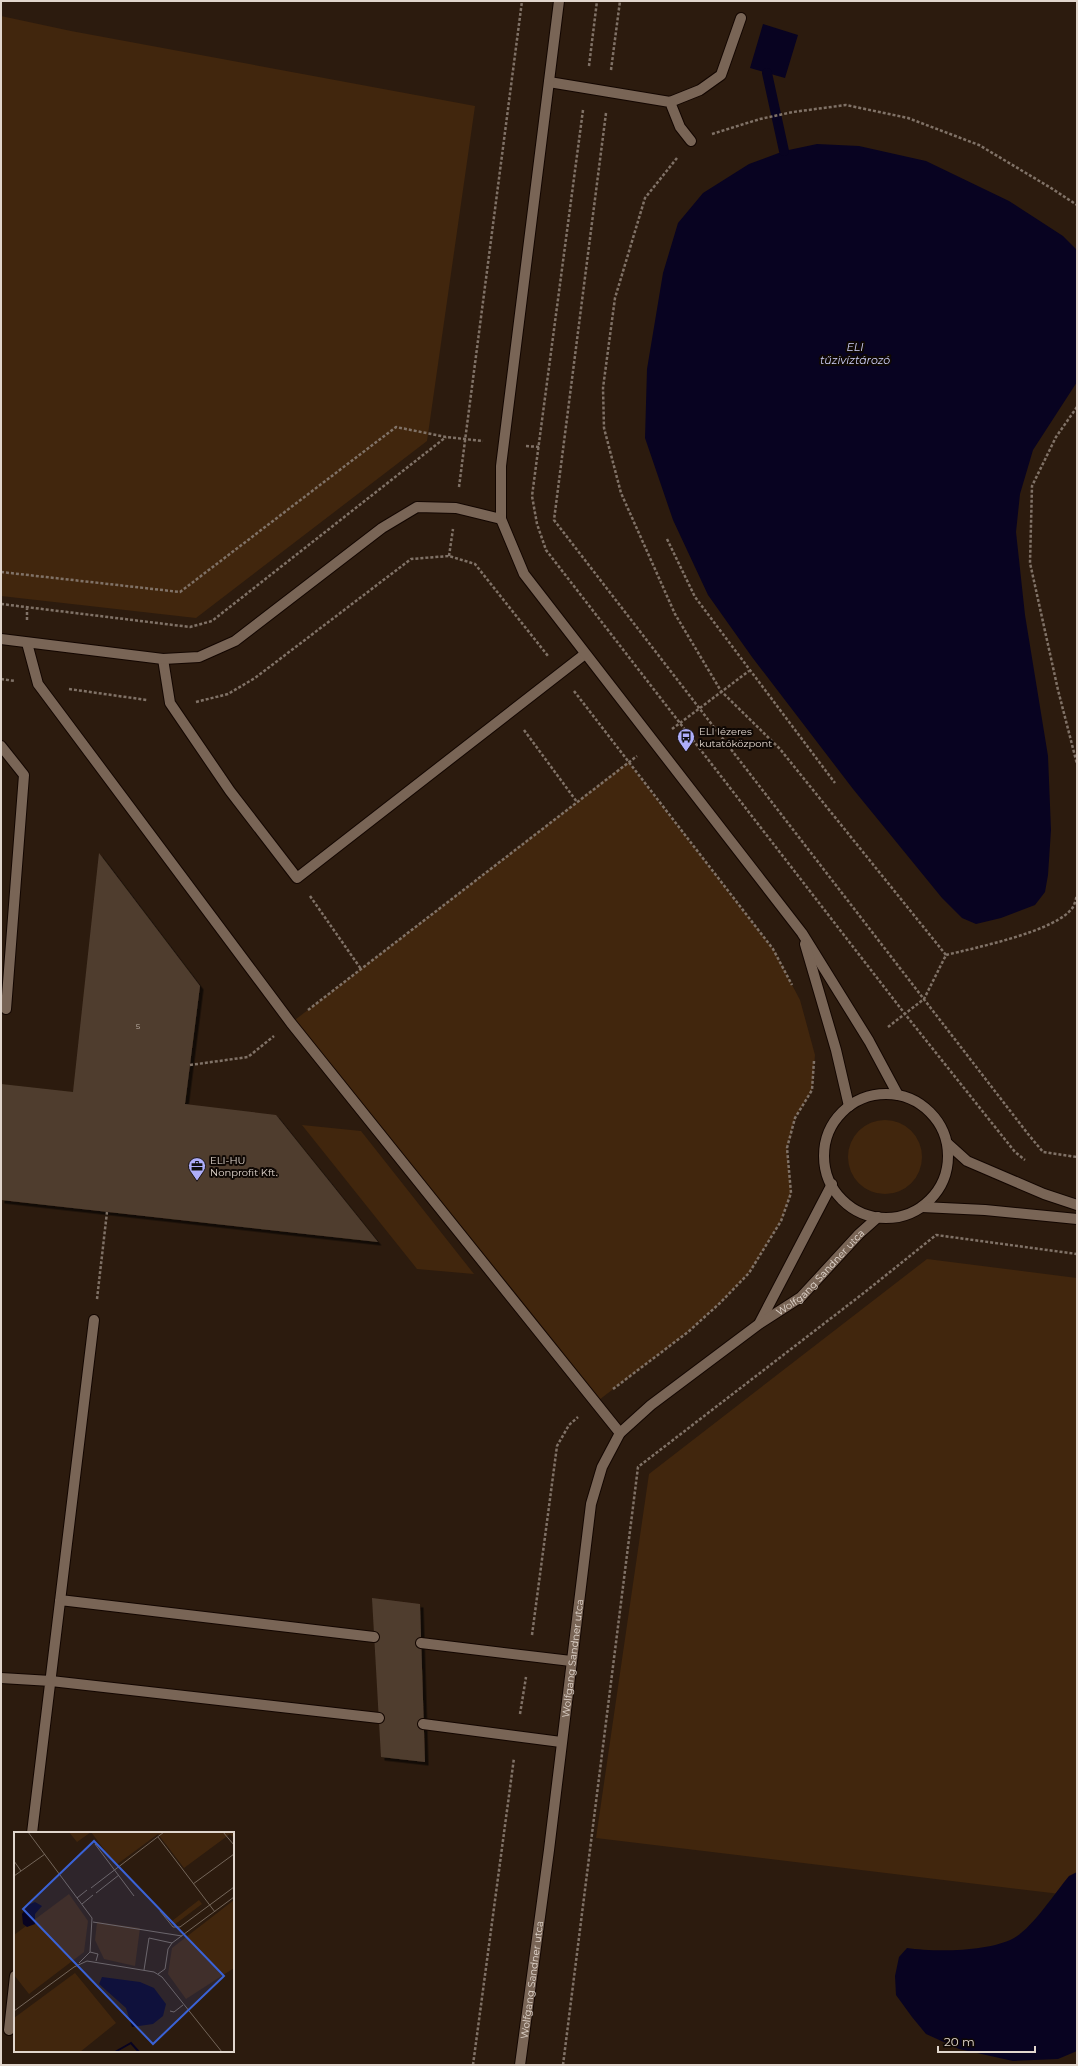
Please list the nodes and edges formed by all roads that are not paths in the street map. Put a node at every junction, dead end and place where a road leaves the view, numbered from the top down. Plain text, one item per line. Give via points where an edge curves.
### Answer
1 (559, 1) edge
2 (741, 18) dead end
3 (549, 82) junction
4 (670, 102) junction
5 (690, 141) road end
6 (501, 519) junction
7 (1, 639) edge
8 (27, 643) junction
9 (585, 654) junction
10 (163, 659) junction
11 (1, 746) edge
12 (802, 933) junction
13 (6, 1009) dead end
14 (898, 1095) junction
15 (849, 1106) junction
16 (947, 1143) junction
17 (832, 1184) junction
18 (1077, 1205) edge
19 (922, 1207) junction
20 (878, 1217) junction
21 (1077, 1219) edge
22 (94, 1320) road end
23 (759, 1324) junction
24 (620, 1433) junction
25 (60, 1600) junction
26 (374, 1637) dead end
27 (421, 1643) dead end
28 (571, 1661) junction
29 (1, 1678) edge
30 (50, 1681) junction
31 (379, 1718) dead end
32 (423, 1724) dead end
33 (561, 1742) junction
34 (32, 1832) edge
35 (14, 1985) edge
36 (9, 2030) dead end
37 (520, 2065) edge

1 - 3 street
2 - 4 street via 721,75 700,90
3 - 4 street
3 - 6 street via 501,466
4 - 5 street via 680,127
6 - 9 street via 524,574
6 - 10 street via 456,508 418,507 382,528 235,641 199,657
7 - 8 street
8 - 10 street
8 - 24 street via 38,684 291,1023
9 - 10 street via 297,878 230,791 170,703
9 - 12 street
11 - 13 street via 24,775
12 - 14 street via 869,1041
12 - 15 street via 836,1050
14 - 15 street via 881,1094 864,1098
14 - 16 street via 915,1101 930,1112 941,1126
15 - 17 street via 834,1122 826,1142 825,1164
16 - 18 street via 967,1161 984,1170
16 - 19 street via 948,1161 944,1179 935,1194
17 - 20 street via 843,1200 859,1212
17 - 23 street, Wolfgang Sandner utca
19 - 20 street via 908,1214
19 - 21 street
20 - 23 street, Wolfgang Sandner utca via 801,1297
22 - 25 street
23 - 24 street, Wolfgang Sandner utca via 651,1405
24 - 28 street, Wolfgang Sandner utca via 602,1467 591,1504
25 - 26 street
25 - 30 street
27 - 28 street
28 - 33 street, Wolfgang Sandner utca
29 - 30 street
30 - 31 street
30 - 34 street
32 - 33 street
33 - 37 street, Wolfgang Sandner utca
35 - 36 street

